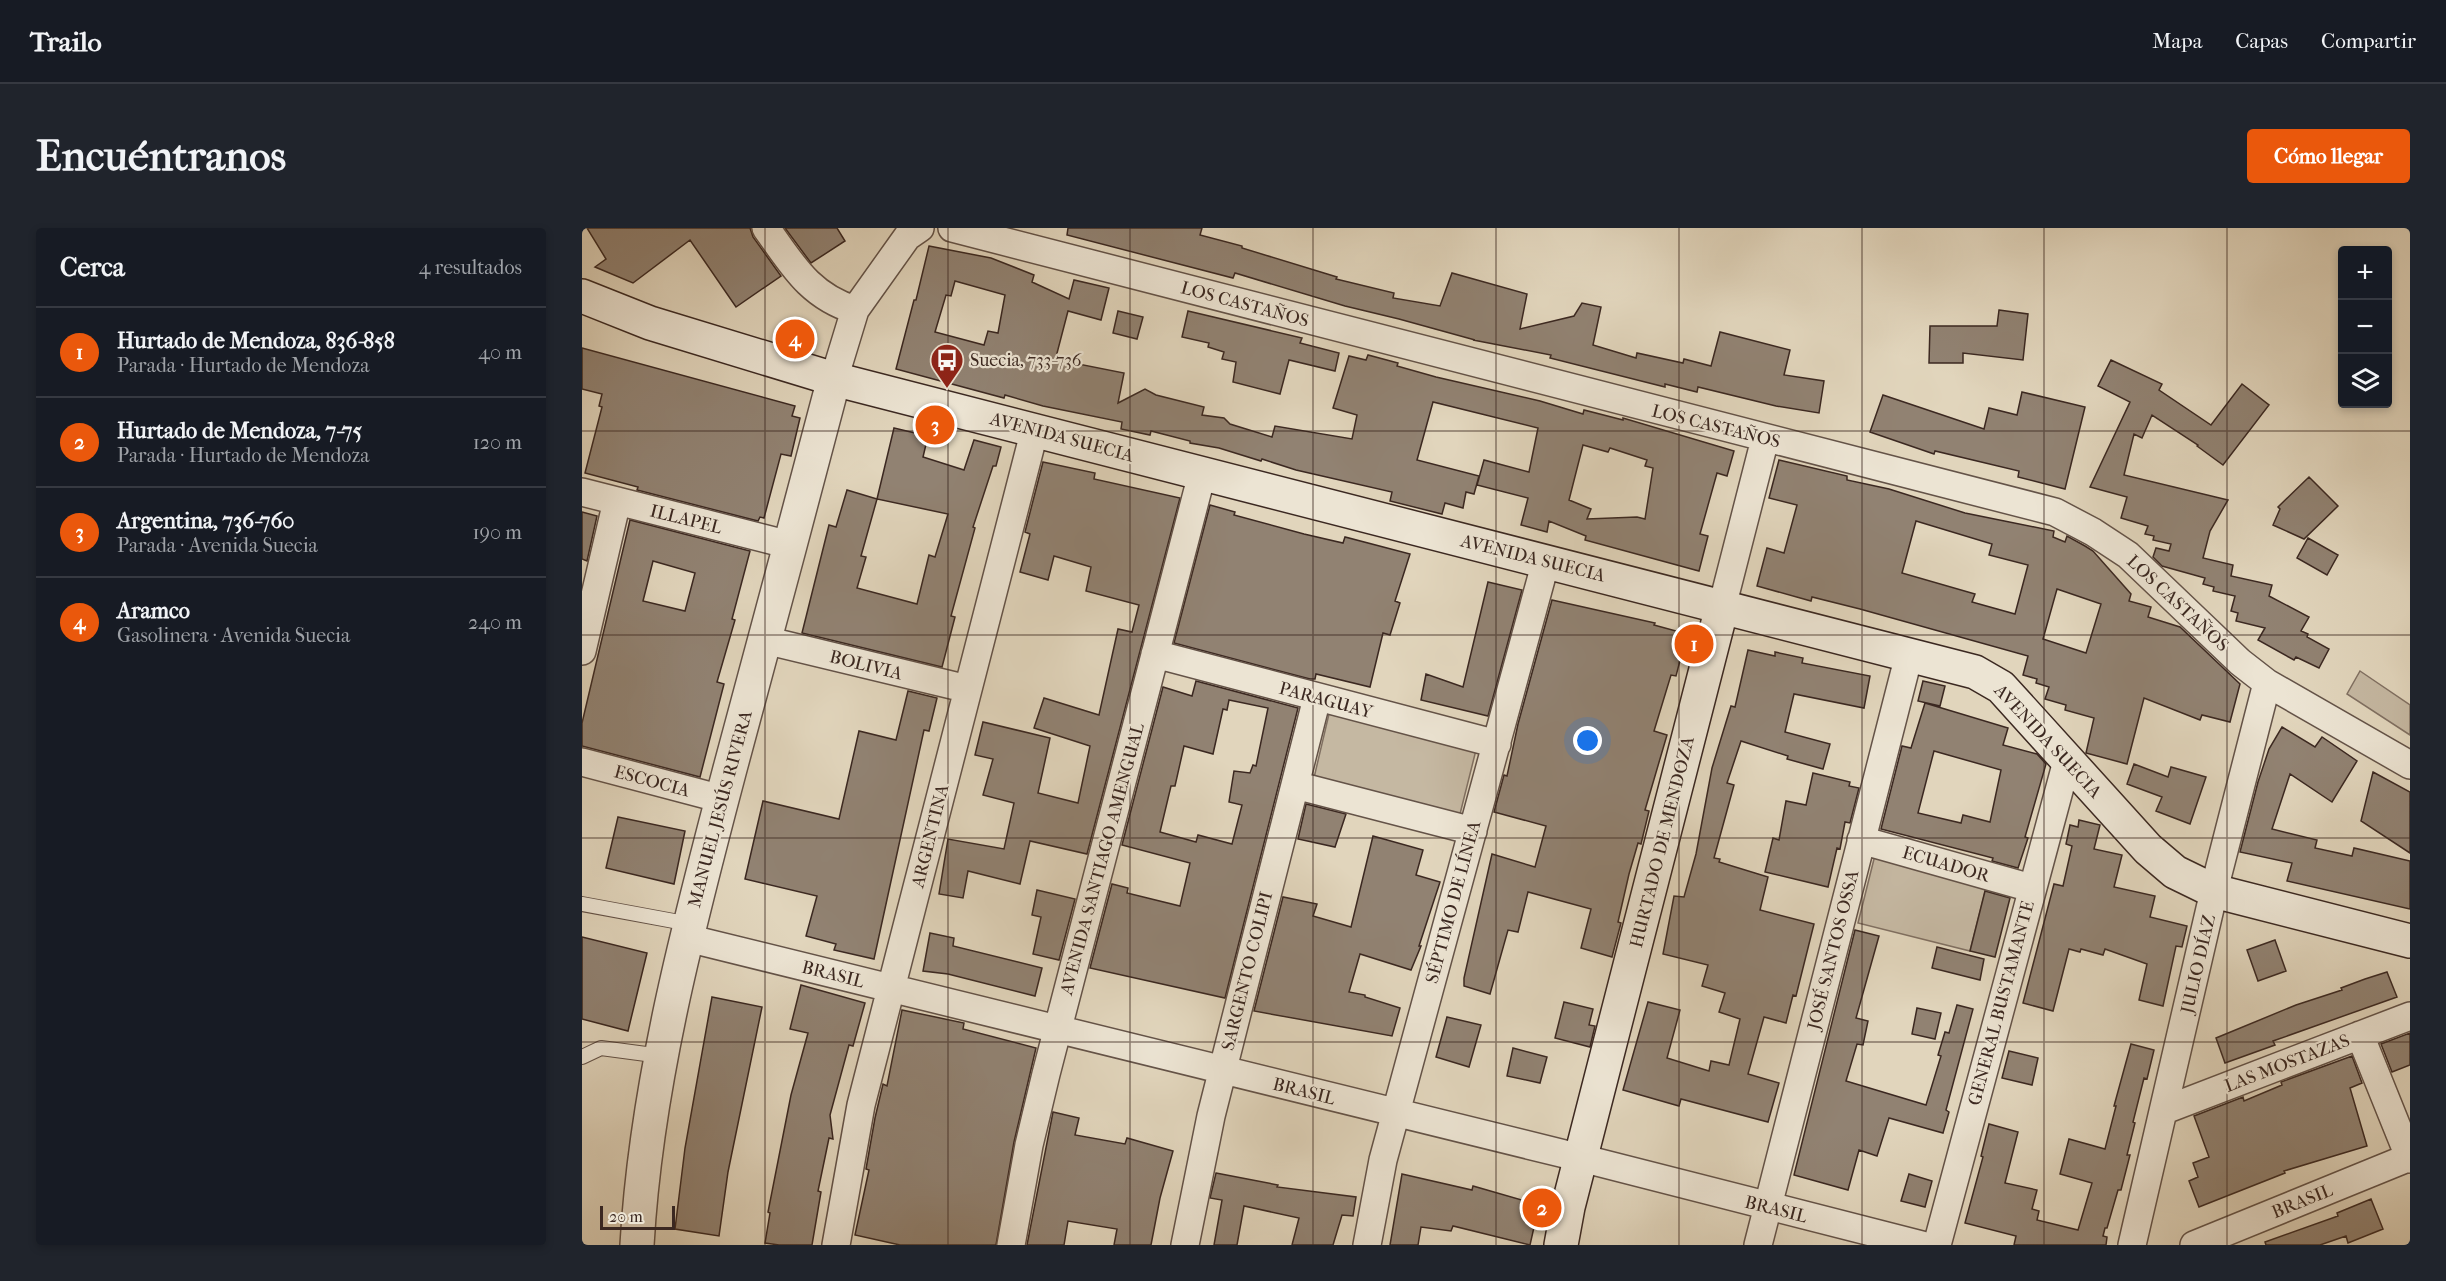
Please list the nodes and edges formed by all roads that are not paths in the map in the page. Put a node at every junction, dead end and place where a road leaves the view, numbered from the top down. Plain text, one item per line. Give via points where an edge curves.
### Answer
1 (766, 228) edge
2 (920, 228) edge
3 (952, 228) edge
4 (582, 296) edge
5 (855, 310) junction
6 (834, 379) junction
7 (1035, 429) junction
8 (1765, 439) junction
9 (1202, 474) junction
10 (582, 492) edge
11 (617, 501) junction
12 (790, 545) junction
13 (1546, 561) junction
14 (1722, 607) junction
15 (765, 640) junction
16 (582, 651) edge
17 (1155, 654) junction
18 (1909, 655) junction
19 (2267, 683) junction
20 (968, 689) junction
21 (1317, 698) junction
22 (1497, 744) junction
23 (2067, 761) junction
24 (582, 762) edge
25 (2410, 765) edge
26 (1295, 785) junction
27 (722, 799) junction
28 (1473, 831) junction
29 (1861, 840) junction
30 (2031, 888) junction
31 (2214, 891) junction
32 (582, 904) edge
33 (688, 931) junction
34 (2410, 941) edge
35 (891, 988) junction
36 (2410, 1016) edge
37 (1058, 1030) junction
38 (2360, 1035) junction
39 (582, 1057) edge
40 (663, 1057) junction
41 (1222, 1071) junction
42 (2164, 1110) junction
43 (1395, 1114) junction
44 (1581, 1158) junction
45 (2410, 1158) edge
46 (1767, 1206) junction
47 (637, 1245) edge
48 (836, 1245) edge
49 (1011, 1245) edge
50 (1185, 1245) edge
51 (1367, 1245) edge
52 (1562, 1245) edge
53 (1758, 1245) edge
54 (1922, 1245) edge
55 (1937, 1245) edge
56 (2132, 1245) edge
57 (2194, 1245) edge

1 - 5 street via 815,291
2 - 5 street via 907,237
3 - 8 street, LOS CASTAÑOS
4 - 6 main road, AVENIDA SUECIA via 650,323
5 - 6 street
6 - 7 main road, AVENIDA SUECIA
6 - 12 main road, MANUEL JESÚS RIVERA
7 - 9 main road, AVENIDA SUECIA
7 - 20 street, ARGENTINA
8 - 14 street, HURTADO DE MENDOZA
8 - 19 street, LOS CASTAÑOS via 2055,512 2128,555
9 - 13 main road, AVENIDA SUECIA
9 - 17 street, AVENIDA SANTIAGO AMENGUAL
10 - 11 street, ILLAPEL
11 - 12 street, ILLAPEL
11 - 16 street
12 - 15 main road, MANUEL JESÚS RIVERA
13 - 14 main road, AVENIDA SUECIA
13 - 22 street, SÉPTIMO DE LÍNEA
14 - 18 main road, AVENIDA SUECIA
14 - 44 main road, HURTADO DE MENDOZA
15 - 20 street, BOLIVIA
15 - 27 main road, MANUEL JESÚS RIVERA
17 - 21 street, PARAGUAY
17 - 37 street, AVENIDA SANTIAGO AMENGUAL
18 - 23 main road, AVENIDA SUECIA via 1989,678
18 - 29 street, JOSÉ SANTOS OSSA
19 - 25 street, LOS CASTAÑOS
19 - 31 street, JULIO DÍAZ
20 - 35 street, ARGENTINA
21 - 22 street, PARAGUAY
21 - 26 street, SARGENTO COLIPI
22 - 28 street, SÉPTIMO DE LÍNEA
23 - 30 street, GENERAL BUSTAMANTE
23 - 31 main road, AVENIDA SUECIA via 2160,861 2184,878
24 - 27 street, ESCOCIA
26 - 28 street
26 - 41 street, SARGENTO COLIPI
27 - 33 main road, MANUEL JESÚS RIVERA
28 - 43 street, SÉPTIMO DE LÍNEA
29 - 30 street, ECUADOR
29 - 46 street, JOSÉ SANTOS OSSA
30 - 55 street, GENERAL BUSTAMANTE
31 - 34 main road, AVENIDA SUECIA
31 - 42 street, JULIO DÍAZ
32 - 33 lane
33 - 35 street, BRASIL
33 - 40 main road, MANUEL JESÚS RIVERA
35 - 37 street, BRASIL
35 - 48 street, ARGENTINA via 861,1105
36 - 38 street, LAS MOSTAZAS
37 - 41 street, BRASIL
37 - 49 street, AVENIDA SANTIAGO AMENGUAL via 1029,1145
38 - 42 street, LAS MOSTAZAS
38 - 45 street
39 - 40 lane via 601,1048
40 - 47 main road, MANUEL JESÚS RIVERA via 652,1105
41 - 43 street, BRASIL
41 - 50 street, SARGENTO COLIPI
42 - 56 street, JULIO DÍAZ
43 - 44 street, BRASIL
43 - 51 street, SÉPTIMO DE LÍNEA
44 - 46 street, BRASIL
44 - 52 main road, HURTADO DE MENDOZA
45 - 57 street, BRASIL
46 - 53 street, JOSÉ SANTOS OSSA
46 - 54 street, BRASIL

